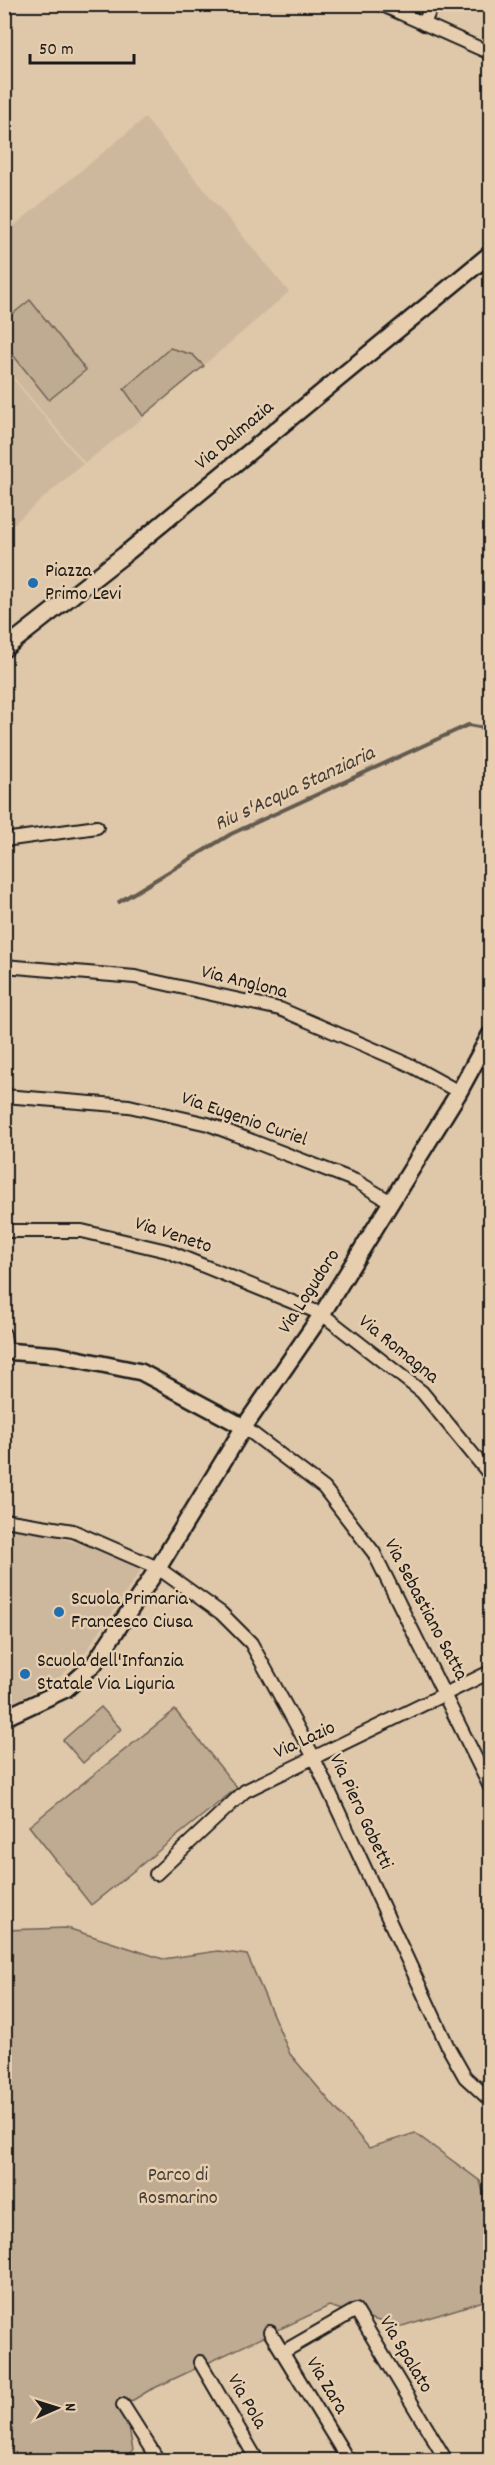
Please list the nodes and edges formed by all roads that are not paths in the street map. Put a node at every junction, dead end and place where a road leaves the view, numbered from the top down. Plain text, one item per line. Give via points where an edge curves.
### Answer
1 (380, 4) edge
2 (432, 4) edge
3 (424, 24) junction
4 (490, 53) edge
5 (490, 254) edge
6 (4, 649) edge
7 (97, 827) dead end
8 (4, 840) edge
9 (4, 966) edge
10 (490, 1035) edge
11 (459, 1092) junction
12 (4, 1096) edge
13 (391, 1202) junction
14 (4, 1231) edge
15 (322, 1314) junction
16 (4, 1334) edge
17 (5, 1351) edge
18 (244, 1427) junction
19 (490, 1475) edge
20 (4, 1520) edge
21 (158, 1568) junction
22 (490, 1672) edge
23 (446, 1695) junction
24 (4, 1718) edge
25 (314, 1759) junction
26 (490, 1787) edge
27 (156, 1874) dead end
28 (490, 2100) edge
29 (270, 2332) dead end
30 (283, 2352) junction
31 (200, 2362) dead end
32 (123, 2405) dead end
33 (159, 2460) edge
34 (257, 2460) edge
35 (348, 2460) edge
36 (446, 2460) edge

1 - 3 street
2 - 3 street
3 - 4 street
5 - 6 street, Via Dalmazia
7 - 8 street
9 - 11 street, Via Anglona via 135,977 280,1009 408,1064
10 - 11 street, Via Logudoro
11 - 13 street, Via Logudoro
12 - 13 street, Via Eugenio Curiel via 129,1106 208,1124 356,1181
13 - 15 street, Via Logudoro
14 - 15 street, Via Veneto via 82,1231 167,1251
15 - 18 street, Via Logudoro
15 - 19 street, Via Romagna via 422,1392
16 - 17 street
17 - 18 street, Via Sebastiano Satta via 58,1355 141,1372
18 - 21 street, Via Logudoro
18 - 23 street, Via Sebastiano Satta via 324,1488 374,1553
20 - 21 street, Via Piero Gobetti via 73,1531
21 - 24 street, Via Logudoro via 94,1664 66,1689
21 - 25 street, Via Piero Gobetti via 221,1613 251,1643
22 - 23 street, Via Lazio
23 - 25 street, Via Lazio
23 - 26 street, Via Sebastiano Satta
25 - 27 street, Via Lazio via 245,1791
25 - 28 street, Via Piero Gobetti via 448,2047 465,2077
29 - 30 street, Via Zara
30 - 35 street, Via Zara
30 - 36 street, Via Spalato via 356,2310
31 - 34 street, Via Pola
32 - 33 street

